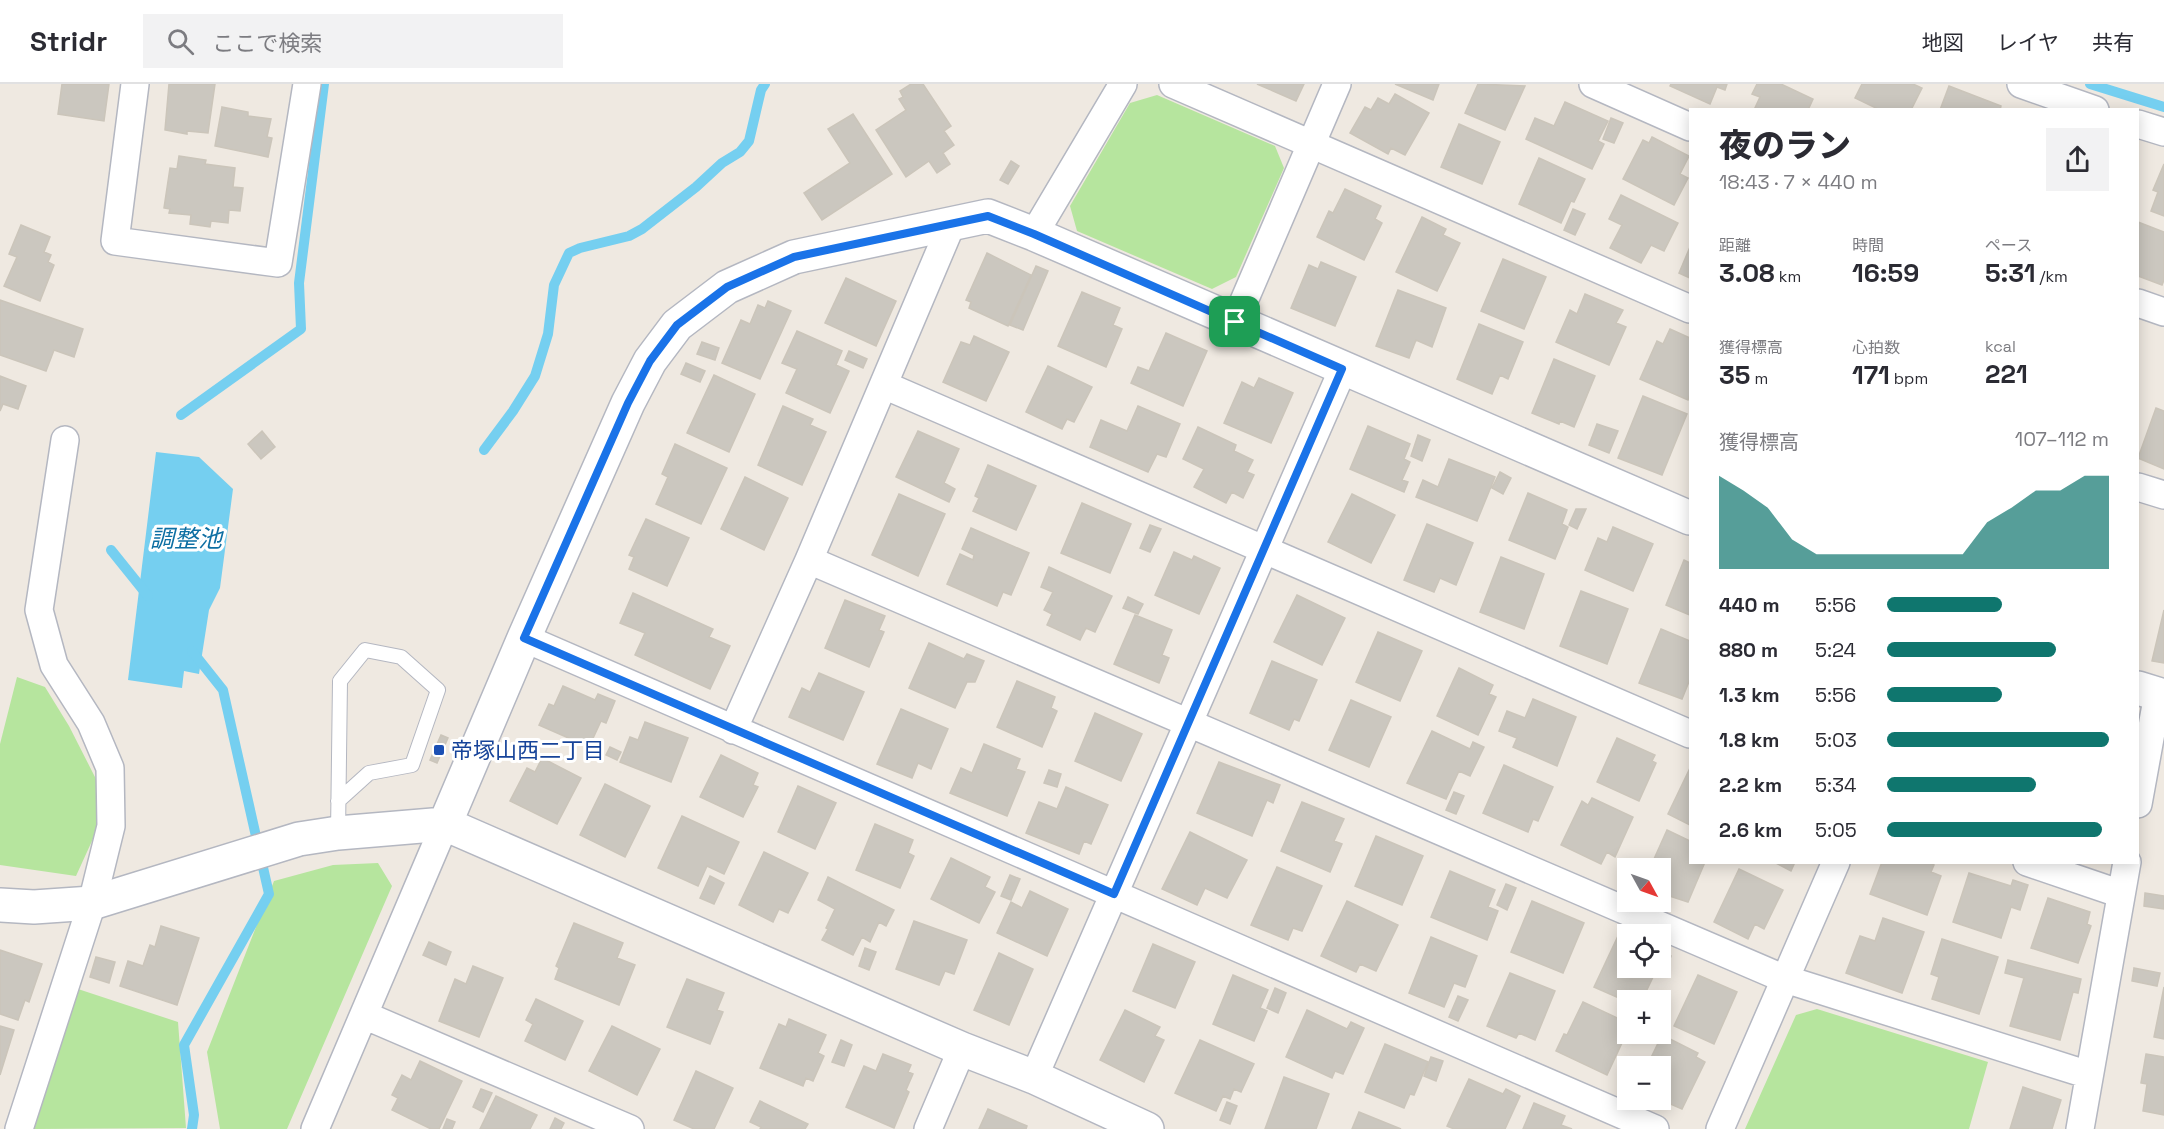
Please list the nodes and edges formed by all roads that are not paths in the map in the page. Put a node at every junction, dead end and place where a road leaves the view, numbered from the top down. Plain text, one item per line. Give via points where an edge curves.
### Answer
1 (135, 84) edge
2 (307, 84) edge
3 (1124, 84) edge
4 (1173, 84) edge
5 (1337, 84) edge
6 (1593, 84) edge
7 (2032, 92) edge
8 (2088, 108) edge
9 (2139, 124) edge
10 (1689, 127) edge
11 (2164, 132) edge
12 (1311, 146) junction
13 (952, 223) junction
14 (1034, 234) junction
15 (2139, 303) edge
16 (1689, 309) edge
17 (2164, 312) edge
18 (1235, 322) junction
19 (1342, 369) junction
20 (884, 385) junction
21 (65, 440) dead end
22 (2139, 487) edge
23 (2164, 495) edge
24 (1689, 518) edge
25 (1263, 551) junction
26 (809, 560) junction
27 (524, 638) junction
28 (2153, 693) edge
29 (1188, 724) junction
30 (732, 730) junction
31 (1689, 734) edge
32 (2139, 797) edge
33 (338, 801) junction
34 (445, 824) junction
35 (338, 833) junction
36 (1835, 864) edge
37 (2033, 864) edge
38 (2127, 864) edge
39 (1114, 894) junction
40 (2121, 894) junction
41 (92, 903) junction
42 (0, 904) edge
43 (1785, 979) junction
44 (364, 1015) junction
45 (962, 1049) junction
46 (2089, 1075) junction
47 (1034, 1077) junction
48 (19, 1129) edge
49 (315, 1129) edge
50 (630, 1129) edge
51 (928, 1129) edge
52 (1147, 1129) edge
53 (1655, 1129) edge
54 (1720, 1129) edge
55 (2080, 1129) edge

1 - 2 street via 115,241 278,263
3 - 14 street
4 - 12 street
5 - 12 street
6 - 10 street
7 - 8 street
9 - 11 street
12 - 16 street
12 - 18 street
13 - 14 street via 988,216
13 - 20 street
13 - 27 street via 794,257 727,287 677,325 650,361 628,403
14 - 18 street
15 - 17 street
18 - 19 street
19 - 24 street
19 - 25 street
20 - 25 street
20 - 26 street
21 - 41 street via 39,610 54,665 91,723 110,768 111,826
22 - 23 street
25 - 29 street
25 - 31 street
26 - 29 street
26 - 30 street
27 - 30 street
27 - 34 street
28 - 32 street
29 - 39 street
29 - 43 street
30 - 39 street
33 - 33 lane via 340,681 365,650 401,657 438,690 412,765 369,772
33 - 35 lane
34 - 35 street
34 - 44 street
34 - 45 street
35 - 41 street via 298,839
36 - 43 street
37 - 40 street
38 - 40 street
39 - 47 street
39 - 53 street
40 - 46 street
41 - 42 street via 34,907
41 - 48 street
43 - 46 street
43 - 54 street
44 - 49 street
44 - 50 street
45 - 47 street
45 - 51 street
46 - 55 street
47 - 52 street

